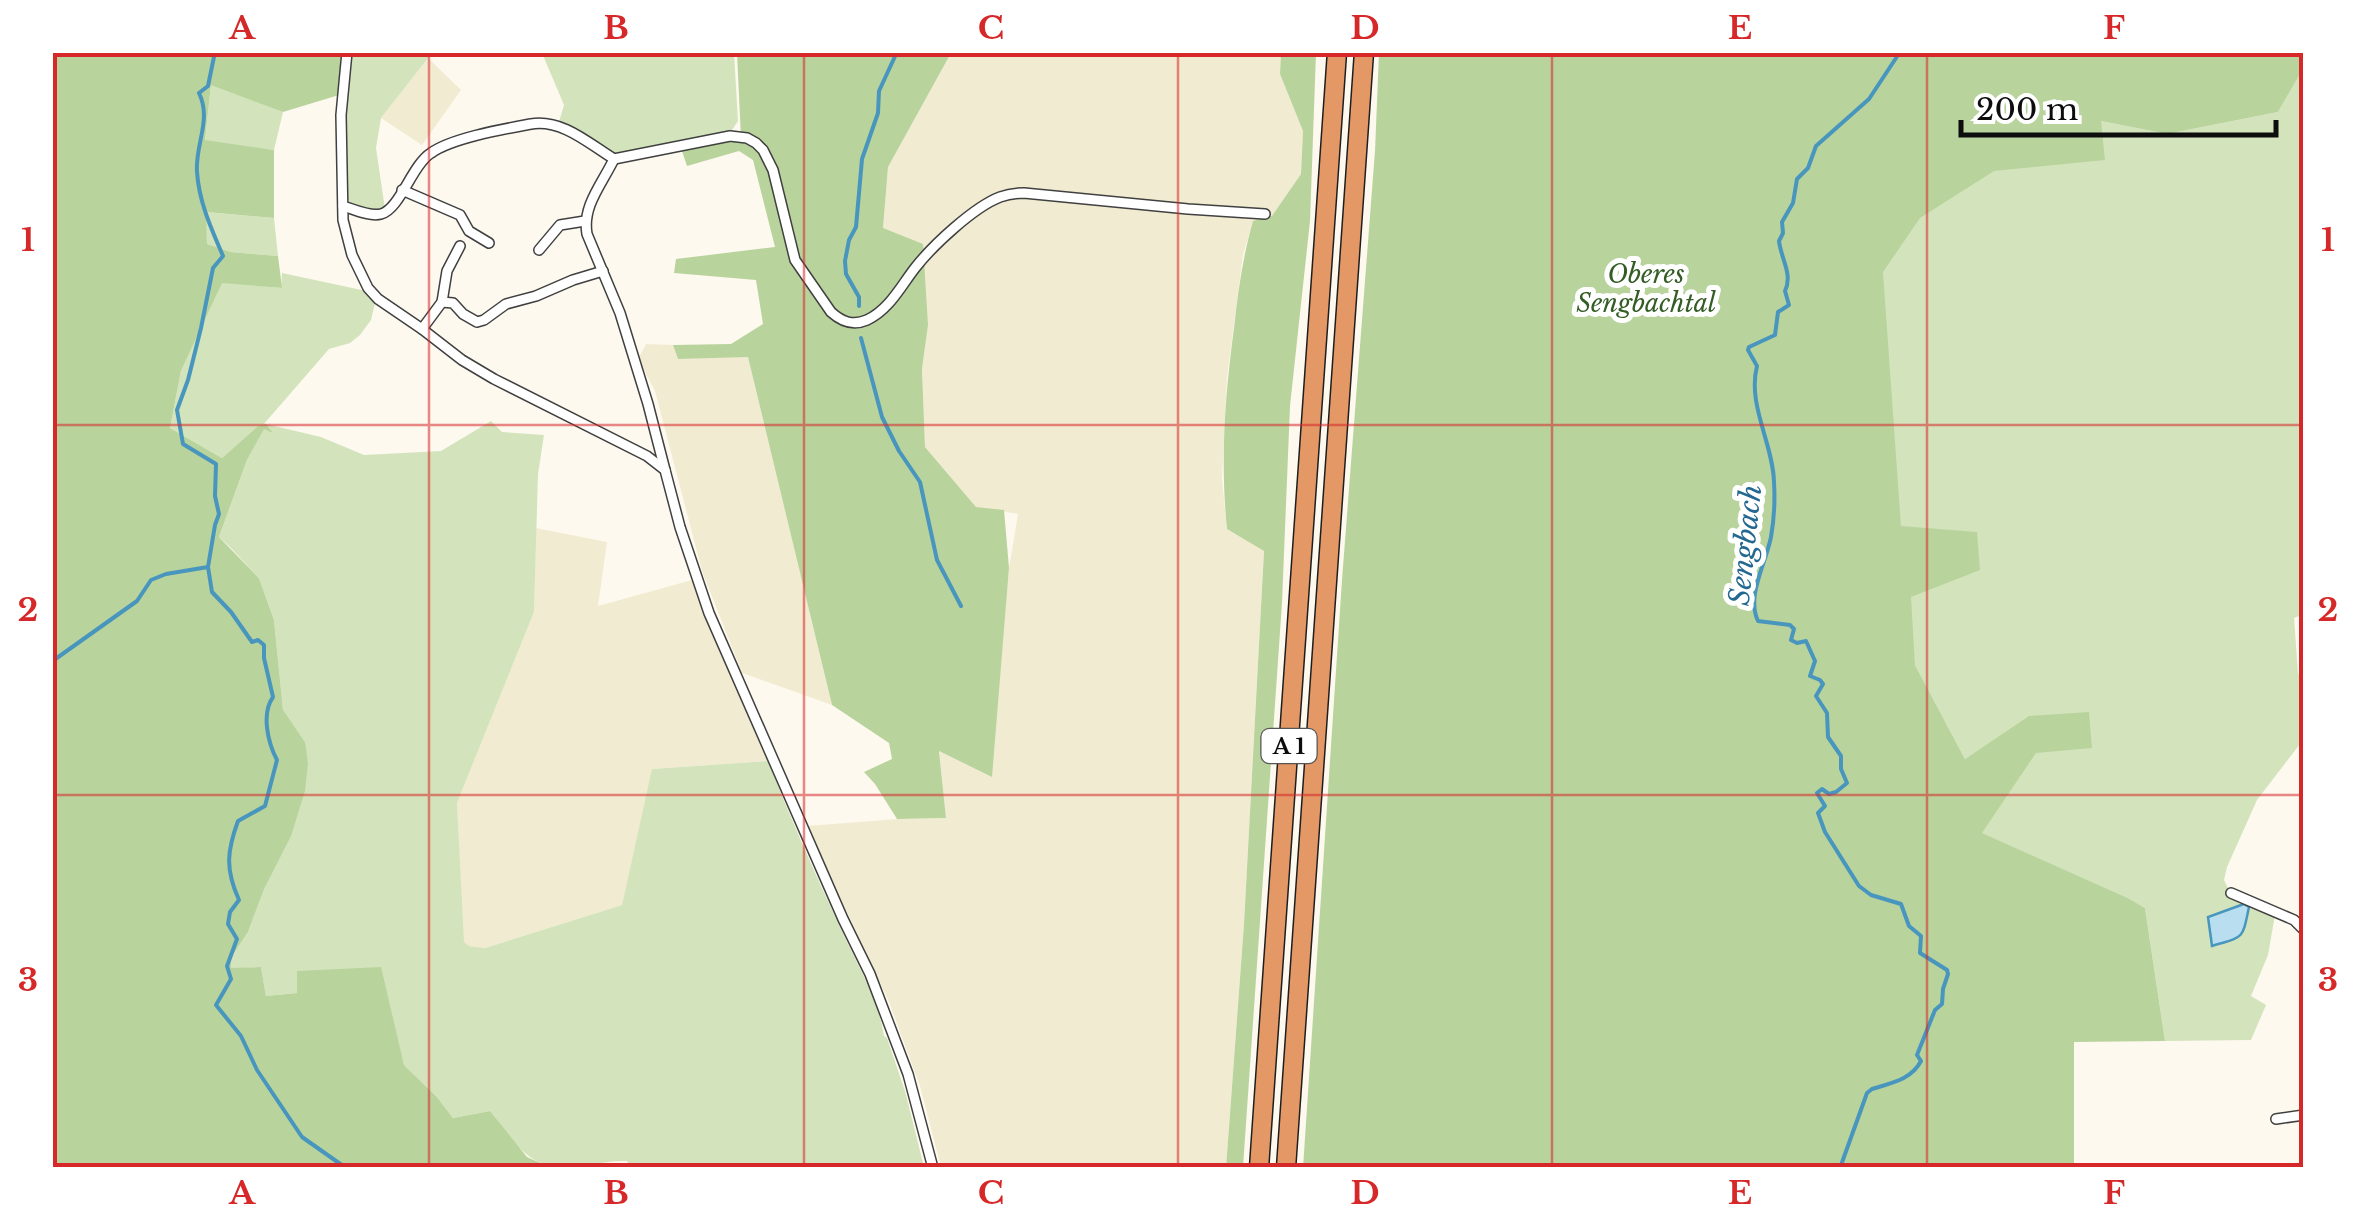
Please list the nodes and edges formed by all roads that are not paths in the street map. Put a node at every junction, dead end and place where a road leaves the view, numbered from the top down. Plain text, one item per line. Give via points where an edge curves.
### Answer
1 (347, 52) edge
2 (1337, 52) edge
3 (1364, 52) edge
4 (614, 159) junction
5 (402, 190) junction
6 (343, 206) junction
7 (1265, 214) dead end
8 (585, 221) junction
9 (489, 243) dead end
10 (460, 246) dead end
11 (539, 250) dead end
12 (603, 272) junction
13 (442, 302) junction
14 (422, 329) junction
15 (665, 470) junction
16 (2231, 893) dead end
17 (2304, 930) edge
18 (2304, 1115) edge
19 (2276, 1118) dead end
20 (932, 1168) edge
21 (1259, 1168) edge
22 (1286, 1168) edge

1 - 6 street
2 - 21 highway, A 1
3 - 22 highway, A 1
4 - 5 street via 544,122 436,150
4 - 7 street via 730,136 756,143 773,170 795,260 831,312 858,323 875,316 944,238 997,197 1024,193
4 - 8 street
5 - 6 street via 384,214
5 - 9 street via 460,215 469,231
6 - 14 street via 352,256 368,288
8 - 11 street via 560,225
8 - 12 street
10 - 13 street
12 - 13 street via 506,304 477,322
12 - 15 street
13 - 14 street
14 - 15 street via 494,380
15 - 20 street via 709,613 870,974 908,1074
16 - 17 street
18 - 19 street

